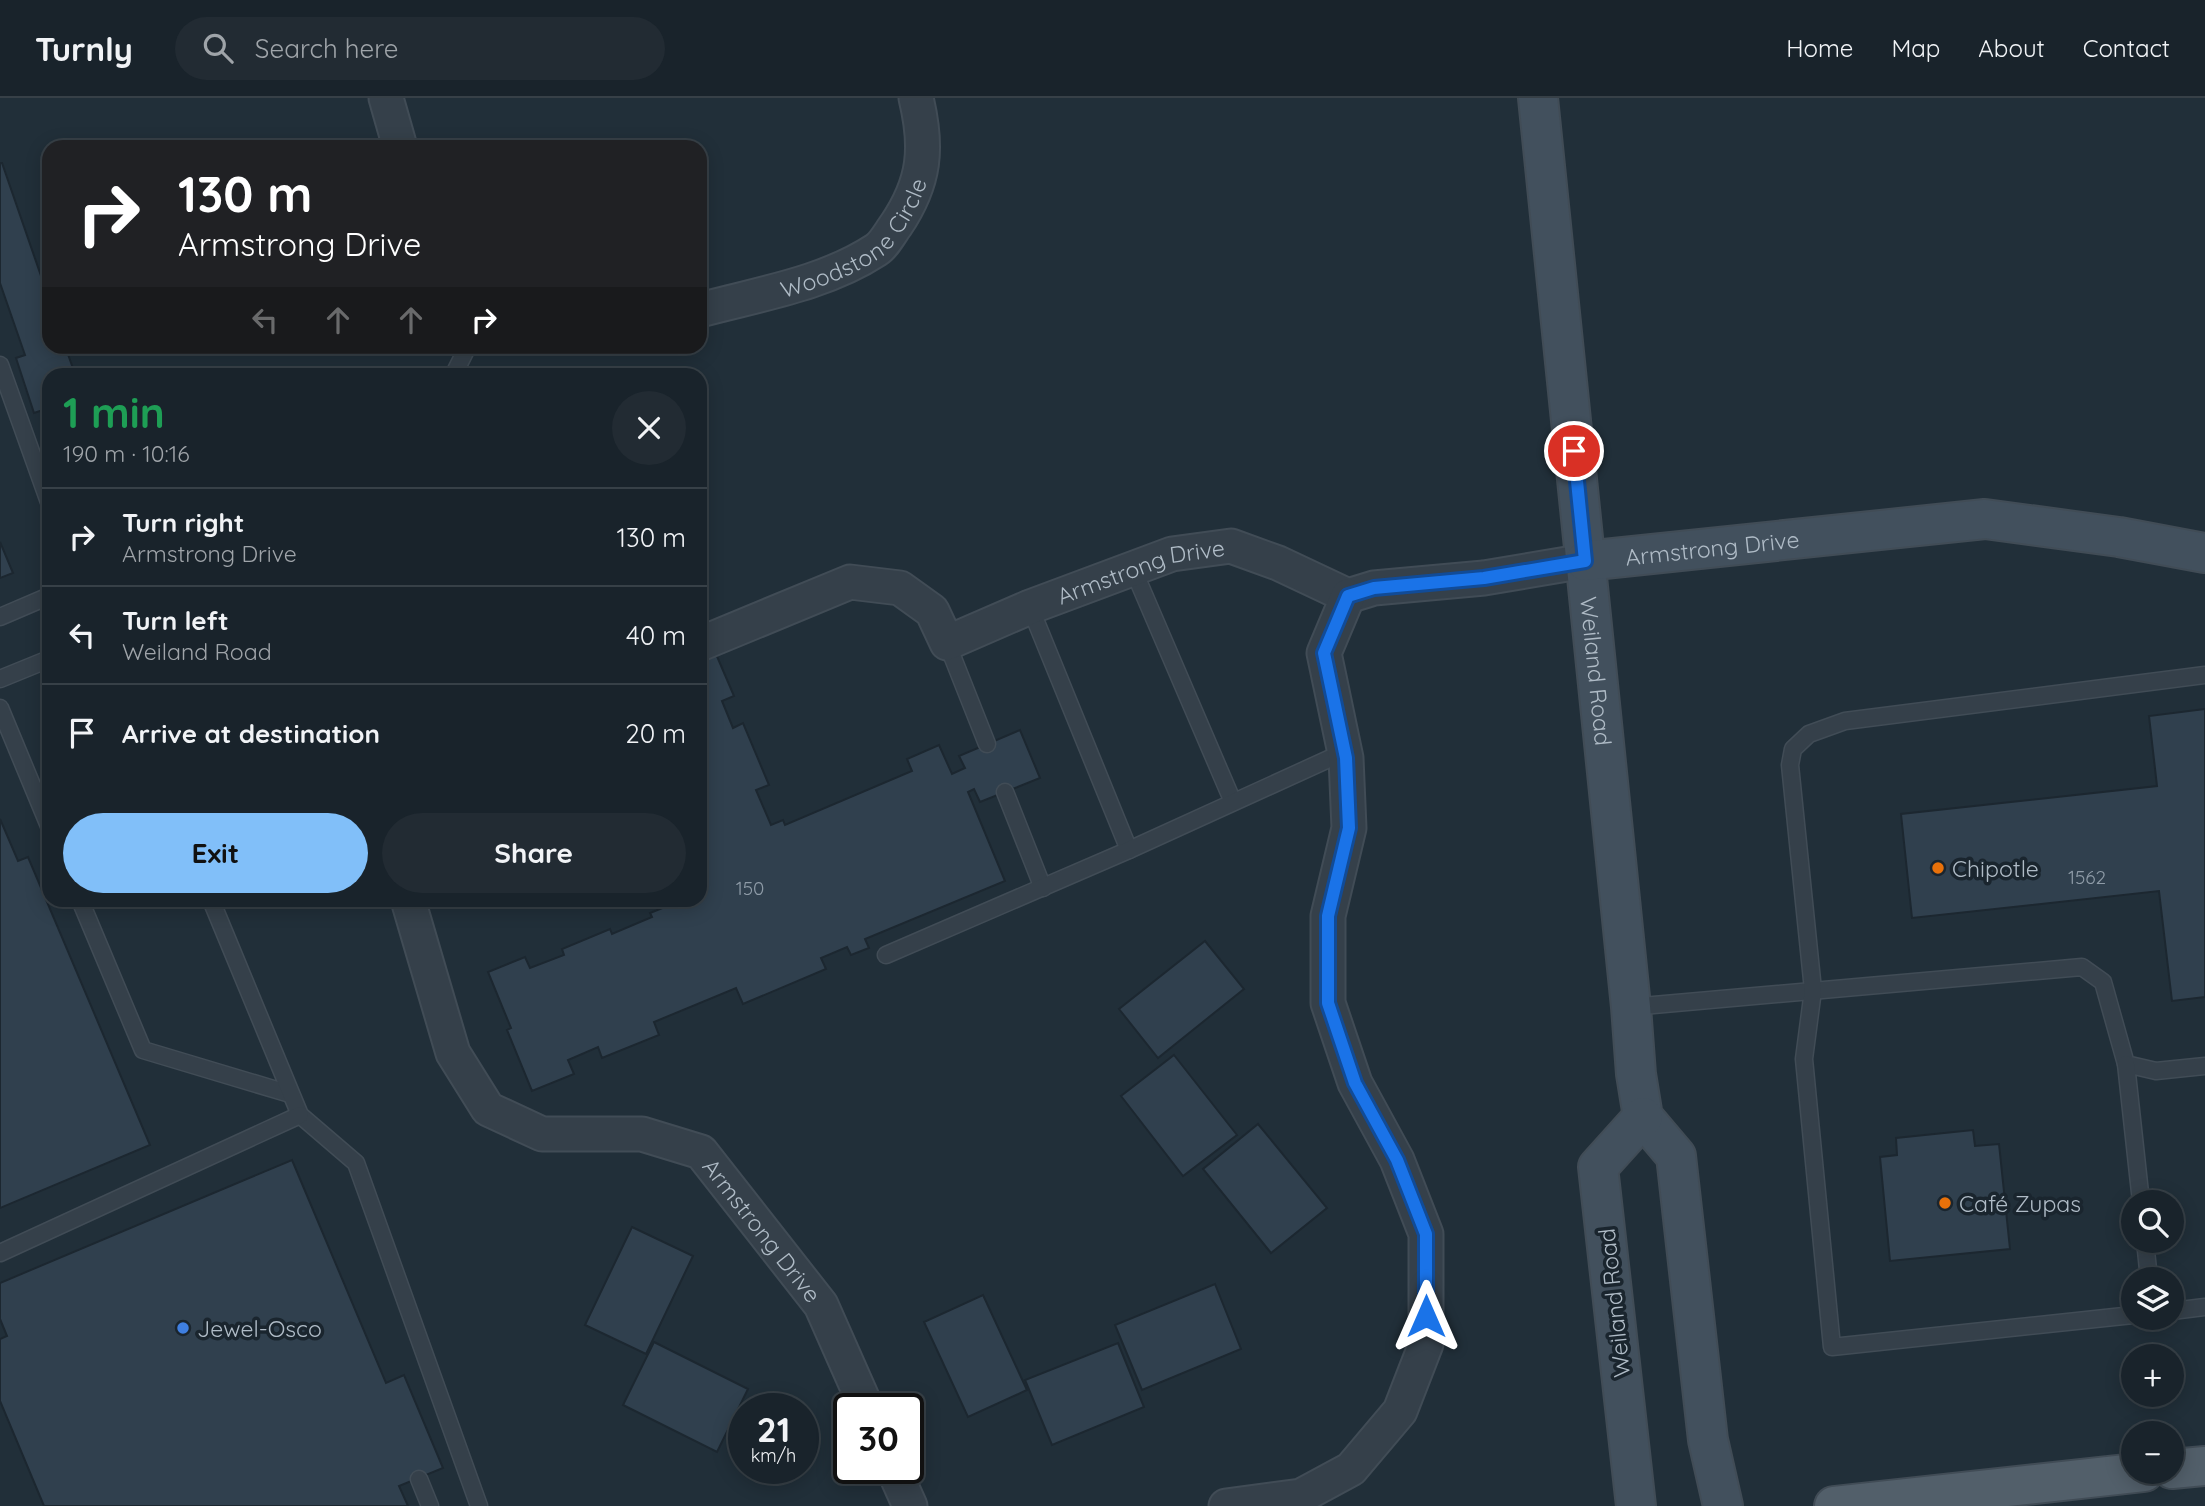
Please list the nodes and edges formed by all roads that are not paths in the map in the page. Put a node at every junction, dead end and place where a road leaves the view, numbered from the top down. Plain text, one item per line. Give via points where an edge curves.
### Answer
1 (386, 98) edge
2 (916, 98) edge
3 (1538, 98) edge
4 (398, 140) edge
5 (707, 308) edge
6 (0, 365) edge
7 (42, 482) edge
8 (2205, 552) edge
9 (1585, 561) junction
10 (1133, 569) junction
11 (1348, 596) junction
12 (42, 599) edge
13 (1030, 607) junction
14 (0, 617) edge
15 (707, 641) edge
16 (947, 643) junction
17 (42, 662) edge
18 (2205, 675) edge
19 (0, 679) edge
20 (0, 708) edge
21 (986, 744) dead end
22 (1344, 752) junction
23 (1005, 792) dead end
24 (1233, 802) junction
25 (42, 808) edge
26 (1129, 850) junction
27 (1043, 888) junction
28 (83, 907) edge
29 (214, 907) edge
30 (410, 907) edge
31 (886, 955) dead end
32 (1813, 990) junction
33 (1631, 1007) junction
34 (2126, 1064) junction
35 (2205, 1066) edge
36 (290, 1094) junction
37 (299, 1115) junction
38 (1643, 1117) junction
39 (2140, 1190) edge
40 (0, 1253) edge
41 (2205, 1307) edge
42 (2184, 1310) edge
43 (2121, 1316) edge
44 (860, 1393) edge
45 (2205, 1466) edge
46 (2184, 1468) edge
47 (2121, 1475) edge
48 (419, 1479) dead end
49 (900, 1484) edge
50 (430, 1506) edge
51 (479, 1506) edge
52 (909, 1506) edge
53 (1226, 1506) edge
54 (1636, 1506) edge
55 (1723, 1506) edge
56 (1833, 1506) edge

1 - 4 street
2 - 5 street, Woodstone Circle via 923,124 922,171 906,209 879,248 823,277
3 - 9 main road, Weiland Road
6 - 7 lane
8 - 9 main road, Armstrong Drive via 1986,519
9 - 11 street, Armstrong Drive via 1484,578 1374,588
9 - 33 main road, Weiland Road
10 - 11 street, Armstrong Drive via 1172,554 1231,546
10 - 13 street, Armstrong Drive
10 - 24 lane
11 - 22 street via 1324,653
12 - 14 lane
13 - 16 street, Armstrong Drive
13 - 26 lane
15 - 16 street via 850,582 900,588 932,611
16 - 21 lane
17 - 19 lane
18 - 32 lane via 1845,721 1809,734 1793,749 1790,765
20 - 25 lane
22 - 24 lane
22 - 53 street via 1349,828 1328,916 1328,1003 1355,1083 1397,1160 1426,1234 1426,1344 1400,1411 1351,1469 1301,1496
23 - 27 lane
24 - 26 lane
26 - 27 lane
27 - 31 lane
28 - 36 lane via 143,1050
29 - 36 lane
30 - 44 street, Armstrong Drive via 453,1053 488,1109 542,1134 642,1135 701,1152 821,1305
32 - 33 lane
32 - 34 lane via 2082,967 2103,982
32 - 43 lane via 1804,1059 1832,1347
33 - 38 main road, Weiland Road
34 - 35 lane via 2156,1071
34 - 39 lane
36 - 37 lane
37 - 40 lane
37 - 51 lane via 356,1163
38 - 54 main road, Weiland Road via 1598,1167
38 - 55 main road via 1676,1156 1708,1440
41 - 42 lane
45 - 46 main road
47 - 56 main road
48 - 50 lane
49 - 52 street

